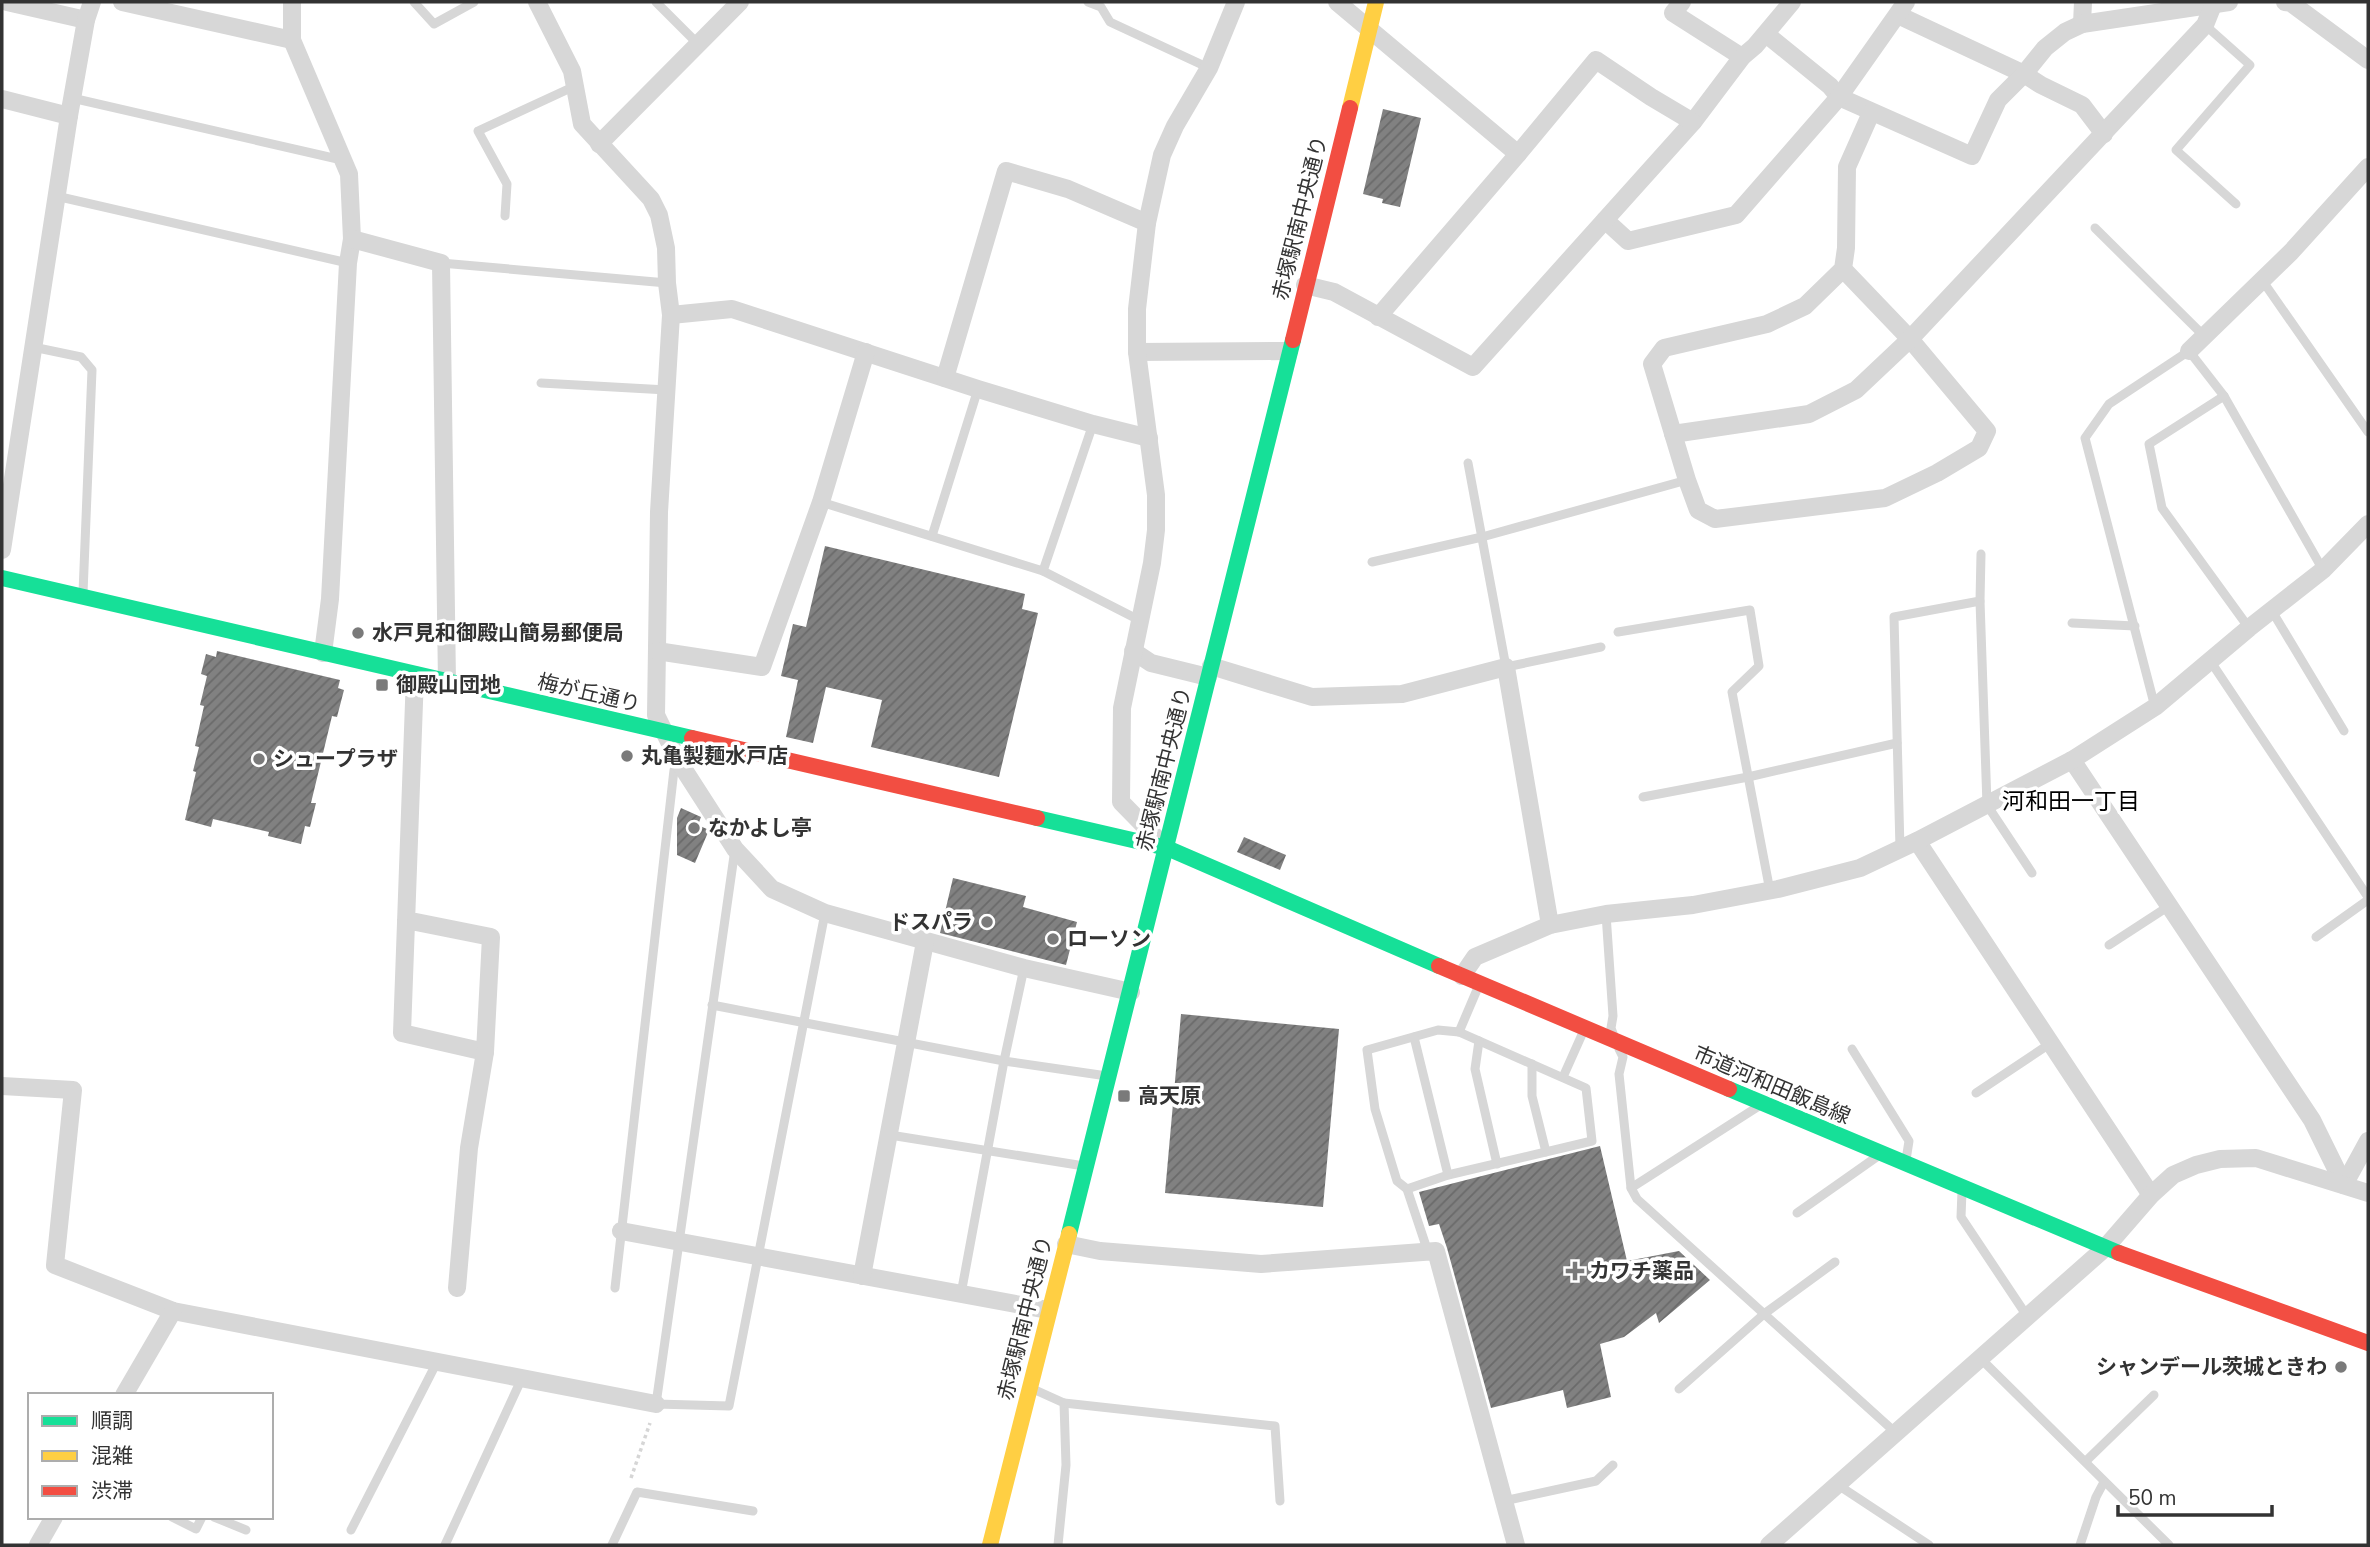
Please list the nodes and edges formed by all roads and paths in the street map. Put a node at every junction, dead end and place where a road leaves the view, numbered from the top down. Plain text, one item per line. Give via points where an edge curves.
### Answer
1 (7, 2) edge
2 (92, 2) edge
3 (122, 2) edge
4 (292, 2) edge
5 (414, 2) edge
6 (474, 2) edge
7 (537, 2) edge
8 (656, 2) edge
9 (740, 2) edge
10 (1088, 2) edge
11 (1236, 2) edge
12 (1337, 2) edge
13 (1376, 2) edge
14 (1682, 2) edge
15 (1792, 2) edge
16 (2082, 2) edge
17 (2285, 2) edge
18 (2221, 3) edge
19 (1902, 9) edge
20 (86, 20) junction
21 (2082, 24) junction
22 (2205, 24) junction
23 (1369, 29) junction
24 (1766, 34) junction
25 (292, 40) junction
26 (699, 46) junction
27 (1742, 57) junction
28 (2368, 60) edge
29 (1209, 68) junction
30 (2025, 74) junction
31 (575, 86) junction
32 (72, 97) junction
33 (1839, 97) junction
34 (2, 99) edge
35 (1871, 113) junction
36 (69, 116) junction
37 (1693, 122) junction
38 (2104, 134) junction
39 (599, 144) junction
40 (1518, 154) junction
41 (344, 160) junction
42 (2368, 167) edge
43 (56, 196) junction
44 (2236, 204) dead end
45 (505, 216) dead end
46 (1605, 220) junction
47 (1147, 223) junction
48 (2095, 228) dead end
49 (352, 239) junction
50 (348, 263) junction
51 (441, 263) junction
52 (1843, 269) junction
53 (2262, 280) junction
54 (667, 283) junction
55 (1305, 285) junction
56 (671, 315) junction
57 (1378, 317) junction
58 (2204, 336) junction
59 (1910, 340) junction
60 (33, 347) junction
61 (1289, 351) junction
62 (2189, 351) junction
63 (866, 352) junction
64 (1137, 352) junction
65 (945, 379) junction
66 (541, 383) dead end
67 (978, 389) junction
68 (667, 390) junction
69 (2224, 396) junction
70 (1093, 425) junction
71 (2368, 432) edge
72 (1674, 434) junction
73 (1149, 439) junction
74 (1468, 463) dead end
75 (1687, 480) junction
76 (821, 502) junction
77 (2368, 525) edge
78 (932, 536) junction
79 (1482, 537) junction
80 (2, 550) edge
81 (1981, 554) dead end
82 (1372, 562) dead end
83 (2323, 570) junction
84 (1043, 571) junction
85 (2, 578) edge
86 (83, 597) junction
87 (1980, 601) junction
88 (2272, 611) junction
89 (1139, 620) junction
90 (2072, 623) dead end
91 (2135, 626) junction
92 (2249, 628) junction
93 (1618, 632) dead end
94 (1601, 647) dead end
95 (657, 651) junction
96 (1133, 651) junction
97 (323, 653) junction
98 (2211, 662) junction
99 (1506, 667) junction
100 (1210, 671) junction
101 (415, 675) junction
102 (447, 682) junction
103 (2155, 707) junction
104 (2344, 731) dead end
105 (663, 732) junction
106 (1897, 743) junction
107 (2072, 760) junction
108 (680, 762) junction
109 (1748, 777) junction
110 (1643, 797) dead end
111 (1987, 805) junction
112 (1908, 845) junction
113 (1167, 848) junction
114 (736, 849) junction
115 (2032, 873) dead end
116 (1770, 891) junction
117 (2368, 898) edge
118 (2169, 906) junction
119 (825, 913) junction
120 (1606, 914) junction
121 (406, 920) junction
122 (1550, 925) junction
123 (2316, 937) dead end
124 (925, 942) junction
125 (2109, 945) dead end
126 (1024, 968) junction
127 (1462, 976) junction
128 (1480, 984) junction
129 (1131, 992) junction
130 (712, 1005) junction
131 (805, 1022) junction
132 (1584, 1028) junction
133 (1459, 1032) junction
134 (1414, 1037) junction
135 (1479, 1041) junction
136 (1616, 1041) junction
137 (906, 1042) junction
138 (2051, 1043) junction
139 (1852, 1049) dead end
140 (485, 1052) junction
141 (1004, 1060) junction
142 (1532, 1064) junction
143 (1109, 1077) junction
144 (1563, 1077) junction
145 (2, 1086) edge
146 (1976, 1093) dead end
147 (1763, 1104) junction
148 (890, 1135) junction
149 (2368, 1141) edge
150 (988, 1150) junction
151 (1546, 1152) junction
152 (1880, 1154) junction
153 (1497, 1164) junction
154 (1086, 1166) junction
155 (1906, 1166) junction
156 (1448, 1175) junction
157 (2344, 1185) junction
158 (1631, 1188) junction
159 (1407, 1189) junction
160 (1962, 1189) junction
161 (2368, 1193) edge
162 (2151, 1195) junction
163 (1797, 1213) dead end
164 (621, 1231) junction
165 (678, 1240) junction
166 (1066, 1244) junction
167 (2105, 1248) junction
168 (1428, 1252) junction
169 (759, 1256) junction
170 (1835, 1262) dead end
171 (862, 1276) junction
172 (457, 1288) dead end
173 (615, 1288) dead end
174 (961, 1294) junction
175 (1048, 1310) junction
176 (173, 1311) junction
177 (1764, 1314) junction
178 (2027, 1316) junction
179 (2368, 1343) edge
180 (1981, 1359) junction
181 (437, 1362) junction
182 (522, 1378) junction
183 (1029, 1387) junction
184 (1679, 1389) dead end
185 (125, 1393) edge
186 (2154, 1395) dead end
187 (1064, 1403) junction
188 (656, 1404) junction
189 (1895, 1433) junction
190 (2086, 1461) junction
191 (1613, 1465) dead end
192 (2105, 1482) junction
193 (1838, 1485) junction
194 (636, 1492) junction
195 (1280, 1501) dead end
196 (1504, 1501) junction
197 (752, 1511) dead end
198 (53, 1519) edge
199 (176, 1519) edge
200 (201, 1519) edge
201 (219, 1519) edge
202 (246, 1530) dead end
203 (351, 1530) dead end
204 (38, 1545) edge
205 (445, 1545) edge
206 (612, 1545) edge
207 (990, 1545) edge
208 (1058, 1545) edge
209 (1516, 1545) edge
210 (1769, 1545) edge
211 (1929, 1545) edge
212 (2080, 1545) edge
213 (2169, 1545) edge

1 - 20 street
2 - 20 street
3 - 25 street
4 - 25 street
5 - 6 lane via 434,24
7 - 31 street
8 - 26 lane
9 - 26 street
10 - 29 lane via 1101,7 1110,22
11 - 29 street
12 - 23 street
13 - 23 street, 赤塚駅南中央通り
14 - 27 street via 1674,13
15 - 24 street
16 - 21 street
17 - 28 street
18 - 21 street
18 - 22 street
19 - 30 street
19 - 33 street
20 - 32 street
21 - 30 street via 2045,48
22 - 38 street
22 - 44 lane via 2250,65 2176,150
23 - 40 street
23 - 55 street, 赤塚駅南中央通り
24 - 27 street
24 - 33 street
25 - 41 street
26 - 39 street
27 - 37 street
29 - 47 street via 1174,125 1162,155
30 - 35 street via 1998,100 1972,156
30 - 38 street via 2082,105
31 - 39 street via 582,124
31 - 45 lane via 478,131 507,184
32 - 36 street
32 - 41 lane
33 - 35 street
33 - 46 street via 1736,215 1628,241
34 - 36 street
35 - 52 street via 1847,167
36 - 43 street
37 - 40 street via 1596,60
37 - 46 street
38 - 59 street
39 - 54 street via 652,199 666,248
40 - 57 street
41 - 49 street via 349,174
42 - 53 street
43 - 50 lane
43 - 60 street
46 - 57 street via 1473,367
47 - 64 street
47 - 65 street via 1068,189 1006,171
48 - 58 lane
49 - 50 street
49 - 51 street
50 - 97 street via 330,599
51 - 54 lane
51 - 102 street
52 - 59 street
52 - 72 street via 1805,306 1767,324 1664,348 1653,363
53 - 58 street
53 - 71 lane
54 - 56 street
55 - 57 street via 1334,292
55 - 61 street, 赤塚駅南中央通り
56 - 63 street via 732,309
56 - 68 street
58 - 62 street
59 - 72 street via 1856,390 1810,414
59 - 75 street via 1987,431 1979,448 1885,498 1715,519 1698,510
60 - 80 street
60 - 86 lane via 81,357 92,370
61 - 64 street
61 - 100 street, 赤塚駅南中央通り
62 - 69 lane
62 - 91 lane via 2109,404 2085,438
63 - 65 street
63 - 76 street
64 - 73 street
65 - 67 street
66 - 68 lane
67 - 70 street
67 - 78 lane
68 - 95 street
69 - 83 lane
69 - 92 lane via 2149,444 2162,508
70 - 73 street
70 - 84 lane
72 - 75 street
73 - 89 street via 1156,530
74 - 79 lane
75 - 79 lane
76 - 78 lane
76 - 95 street via 762,667
77 - 83 street
78 - 84 lane
79 - 82 lane
79 - 99 lane
81 - 87 lane
83 - 88 street
84 - 89 lane
85 - 86 street, 梅が丘通り
86 - 97 street, 梅が丘通り
87 - 106 lane via 1894,617
87 - 111 lane
88 - 92 street
88 - 104 lane
89 - 96 street
90 - 91 lane
91 - 103 lane
92 - 98 street
93 - 109 lane via 1749,610 1759,666 1732,692
94 - 99 lane
95 - 105 street via 656,715
96 - 100 street via 1151,663
96 - 113 street via 1122,708 1121,802
97 - 101 street, 梅が丘通り
98 - 103 street
98 - 117 lane
99 - 100 street via 1402,694 1322,698
99 - 122 street
100 - 113 street, 赤塚駅南中央通り
101 - 102 street, 梅が丘通り
101 - 121 street
102 - 105 street, 梅が丘通り
103 - 107 street
105 - 108 street
105 - 113 street, 梅が丘通り
106 - 109 lane
106 - 112 lane
107 - 111 street
107 - 118 street
108 - 114 street
108 - 164 lane via 674,770 658,893
109 - 110 lane
109 - 116 lane
111 - 112 street
111 - 115 lane
112 - 116 street via 1860,868
112 - 138 street
113 - 127 street, 市道河和田飯島線
113 - 129 street, 赤塚駅南中央通り
114 - 119 street via 772,889
114 - 130 lane
116 - 120 street
117 - 123 lane
118 - 125 lane
118 - 157 street via 2312,1120
119 - 124 street
119 - 131 lane
120 - 122 street
120 - 136 lane via 1611,1028
121 - 140 street via 402,1033
121 - 140 street via 491,937
122 - 127 street via 1475,957
124 - 126 street
124 - 137 street
126 - 129 street
126 - 141 lane
127 - 128 street, 市道河和田飯島線
128 - 132 street, 市道河和田飯島線
128 - 133 lane
129 - 143 street, 赤塚駅南中央通り
130 - 131 lane
130 - 165 lane
131 - 137 lane
131 - 169 lane
132 - 136 street, 市道河和田飯島線
132 - 144 lane
133 - 134 lane via 1438,1030
133 - 135 lane
134 - 156 lane
134 - 159 lane via 1367,1050 1375,1109 1397,1181
135 - 142 lane
135 - 153 lane via 1475,1069
136 - 147 street, 市道河和田飯島線
136 - 158 lane via 1623,1057 1619,1074
137 - 141 lane
137 - 148 street
138 - 146 lane
138 - 162 street
139 - 155 lane via 1909,1141
140 - 172 street via 469,1148
141 - 143 lane
141 - 150 lane
142 - 144 lane
142 - 151 lane via 1532,1096
143 - 154 street, 赤塚駅南中央通り
144 - 151 lane via 1586,1088 1592,1141
145 - 176 street via 73,1090 55,1265
147 - 152 street, 市道河和田飯島線
147 - 158 lane
148 - 150 lane
148 - 171 street
149 - 157 street
150 - 154 lane
150 - 174 lane
151 - 153 lane
152 - 155 street, 市道河和田飯島線
152 - 163 lane
153 - 156 lane
154 - 166 street, 赤塚駅南中央通り
155 - 160 street, 市道河和田飯島線
156 - 159 lane
157 - 161 street
157 - 162 street via 2256,1157 2196,1164 2173,1175
158 - 177 lane via 1637,1199
159 - 168 lane
160 - 167 street, 市道河和田飯島線
160 - 178 lane via 1961,1217
162 - 167 street
164 - 165 street
164 - 173 lane
165 - 169 street
165 - 188 lane
166 - 168 street via 1261,1265
166 - 175 street, 赤塚駅南中央通り
167 - 178 street
167 - 179 street, 市道河和田飯島線
168 - 196 street via 1436,1251
169 - 171 street
169 - 188 lane via 729,1406
170 - 177 lane
171 - 174 street
174 - 175 street
175 - 183 street, 赤塚駅南中央通り
176 - 181 street
176 - 185 street
177 - 184 lane
177 - 189 lane
178 - 180 street
180 - 189 street
180 - 190 lane
181 - 182 street
181 - 203 lane
182 - 188 street
182 - 205 lane
183 - 187 lane
183 - 207 street, 赤塚駅南中央通り
186 - 190 lane
187 - 195 lane via 1275,1426
187 - 208 lane via 1066,1465
188 - 194 path via 629,1484
189 - 193 street
190 - 192 lane
191 - 196 lane via 1596,1481
192 - 212 lane
192 - 213 lane
193 - 210 street
193 - 211 lane
194 - 197 lane
194 - 206 lane
196 - 209 street
198 - 204 street
199 - 200 lane via 196,1530
201 - 202 lane

